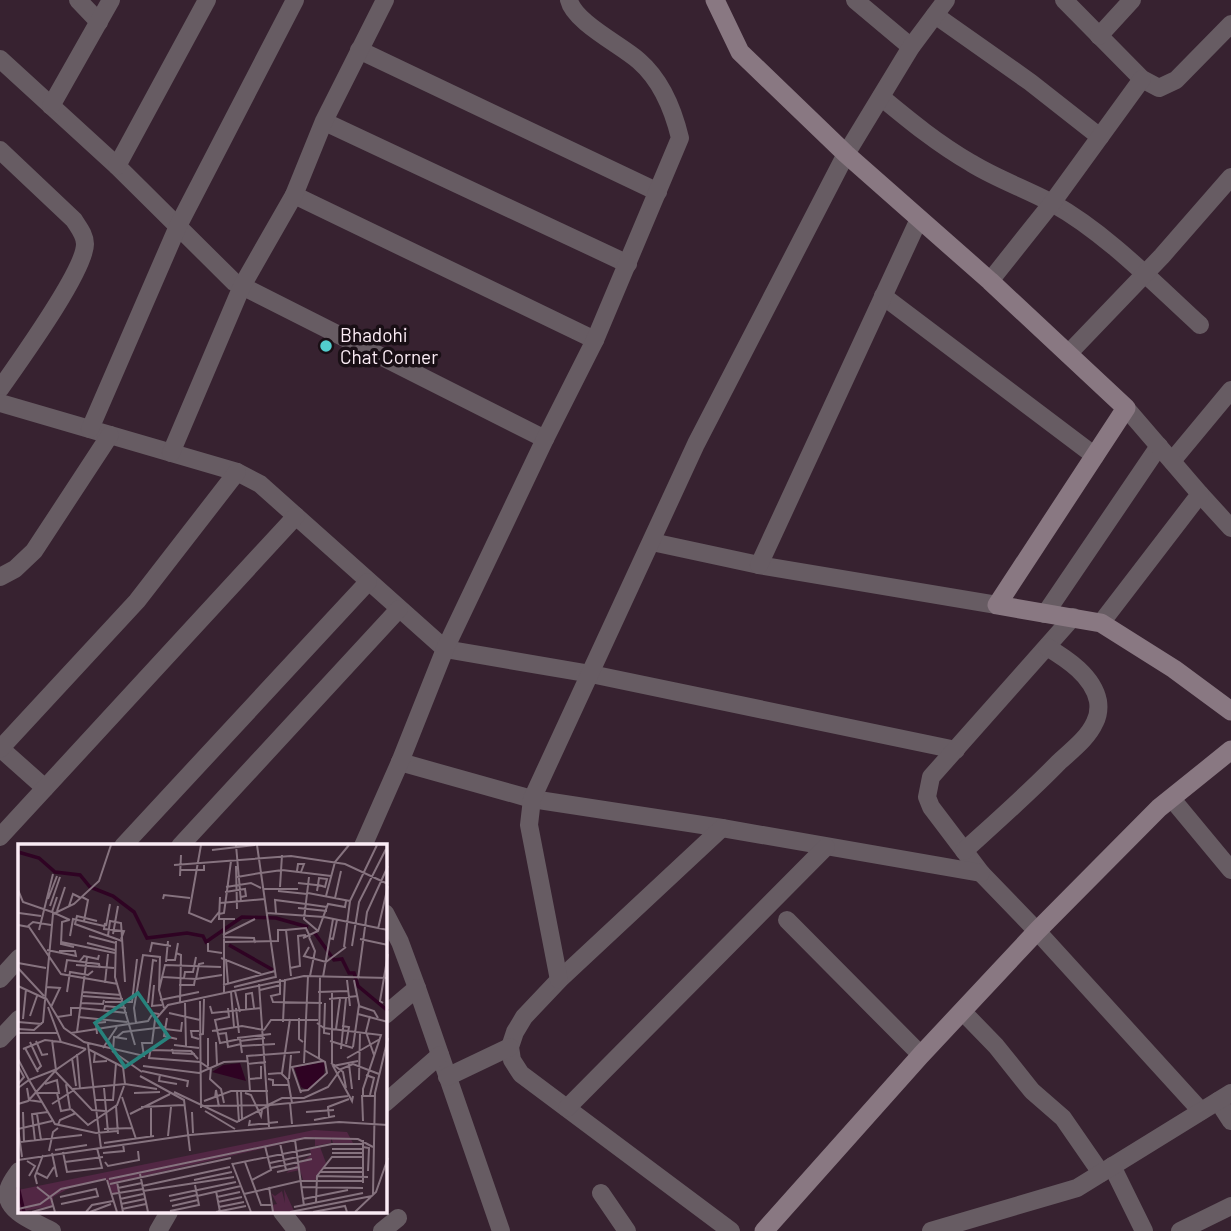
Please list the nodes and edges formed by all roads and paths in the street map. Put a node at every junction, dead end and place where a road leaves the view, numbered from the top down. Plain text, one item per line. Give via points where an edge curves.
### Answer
1 (78, 0) edge
2 (111, 0) edge
3 (207, 0) edge
4 (295, 0) edge
5 (385, 0) edge
6 (569, 0) edge
7 (715, 0) edge
8 (855, 0) edge
9 (946, 0) edge
10 (1063, 0) edge
11 (1132, 0) edge
12 (935, 15) junction
13 (99, 22) junction
14 (1231, 24) edge
15 (1099, 36) junction
16 (911, 47) junction
17 (359, 50) junction
18 (0, 59) edge
19 (1142, 79) junction
20 (881, 97) junction
21 (51, 106) junction
22 (325, 122) junction
23 (1100, 137) junction
24 (0, 150) edge
25 (846, 154) junction
26 (117, 166) junction
27 (1230, 180) edge
28 (658, 192) junction
29 (294, 195) junction
30 (1052, 203) junction
31 (919, 219) junction
32 (178, 226) junction
33 (628, 264) junction
34 (1145, 274) junction
35 (990, 281) junction
36 (242, 286) junction
37 (883, 296) junction
38 (1200, 325) dead end
39 (595, 340) junction
40 (1068, 354) junction
41 (0, 390) edge
42 (1231, 390) edge
43 (0, 402) edge
44 (1126, 408) junction
45 (90, 429) junction
46 (110, 435) junction
47 (545, 439) junction
48 (1159, 446) junction
49 (171, 453) junction
50 (1094, 456) junction
51 (1172, 461) junction
52 (237, 472) junction
53 (1199, 494) junction
54 (296, 516) junction
55 (1231, 528) edge
56 (652, 542) junction
57 (759, 565) junction
58 (0, 577) edge
59 (368, 582) junction
60 (997, 605) junction
61 (399, 609) junction
62 (1045, 614) junction
63 (1073, 617) junction
64 (1101, 623) junction
65 (1047, 647) junction
66 (445, 649) junction
67 (591, 674) junction
68 (1231, 712) edge
69 (0, 748) edge
70 (956, 750) junction
71 (1231, 750) edge
72 (400, 762) junction
73 (45, 788) junction
74 (532, 799) junction
75 (1172, 799) junction
76 (722, 828) junction
77 (0, 836) edge
78 (125, 844) edge
79 (182, 844) edge
80 (364, 844) edge
81 (826, 847) junction
82 (964, 851) junction
83 (1231, 870) edge
84 (981, 873) junction
85 (387, 917) edge
86 (787, 920) dead end
87 (1037, 931) junction
88 (18, 959) edge
89 (0, 979) edge
90 (559, 980) junction
91 (417, 988) junction
92 (962, 1012) junction
93 (387, 1013) edge
94 (18, 1020) edge
95 (0, 1039) edge
96 (510, 1047) junction
97 (440, 1055) junction
98 (921, 1055) junction
99 (447, 1077) junction
100 (1224, 1097) edge
101 (387, 1100) edge
102 (568, 1108) junction
103 (1201, 1111) junction
104 (1231, 1121) edge
105 (1106, 1170) junction
106 (18, 1173) edge
107 (601, 1193) dead end
108 (1231, 1206) edge
109 (18, 1211) edge
110 (22, 1214) edge
111 (168, 1214) edge
112 (284, 1214) edge
113 (398, 1218) dead end
114 (728, 1228) edge
115 (1140, 1230) edge
116 (52, 1231) edge
117 (158, 1231) edge
118 (297, 1231) edge
119 (382, 1231) edge
120 (501, 1231) edge
121 (626, 1231) edge
122 (706, 1231) edge
123 (764, 1231) edge
124 (932, 1231) edge
125 (1180, 1231) edge

1 - 13 street
2 - 13 street
3 - 26 street
4 - 32 street
5 - 17 street
6 - 28 street via 577,15 641,62 675,113 680,138
7 - 25 main road via 740,52
8 - 16 street
9 - 12 street
10 - 15 street
11 - 15 street
12 - 16 street
12 - 23 street
13 - 21 street
14 - 19 street via 1167,87 1152,86
15 - 19 street
16 - 20 street
17 - 22 street
17 - 28 street
18 - 21 street
19 - 23 street
20 - 25 street
20 - 30 street via 927,136 970,163
21 - 26 street
22 - 29 street
22 - 33 street
23 - 30 street
24 - 41 street via 74,220 85,245 82,259 46,322
25 - 31 main road
25 - 56 street via 696,444
26 - 32 street
27 - 34 street
28 - 33 street
29 - 36 street
29 - 39 street
30 - 34 street
30 - 35 street
31 - 35 main road
31 - 37 street
32 - 36 street
32 - 45 street
33 - 39 street
34 - 38 street
34 - 40 street
35 - 40 main road
36 - 47 street
36 - 49 street
37 - 50 street
37 - 57 street
39 - 47 street
40 - 44 main road
42 - 51 street
43 - 45 street
44 - 48 street
44 - 50 main road
45 - 46 street
46 - 49 street
46 - 58 street via 34,551
47 - 66 street
48 - 51 street
48 - 62 street
49 - 52 street
50 - 60 main road
51 - 53 street
52 - 54 street via 260,484
52 - 69 street via 137,601
53 - 55 street
53 - 64 street
54 - 59 street
54 - 73 street
56 - 57 street
56 - 67 street
57 - 60 street
59 - 61 street
59 - 78 street
60 - 62 main road
61 - 66 street
61 - 79 street
62 - 63 main road
63 - 64 main road
63 - 65 street
64 - 68 main road via 1174,668
65 - 70 street
65 - 82 street via 1069,661 1092,687 1098,700 1095,723 1038,784
66 - 67 street
66 - 72 street
67 - 70 street
67 - 74 street
69 - 73 street
70 - 82 street via 931,777 927,797
71 - 75 main road
72 - 74 street
72 - 80 street
73 - 77 street
74 - 76 street
74 - 90 street via 529,825
75 - 83 street
75 - 87 main road
76 - 81 street
76 - 90 street
81 - 84 street
81 - 102 street
82 - 84 street
84 - 87 street
85 - 91 street
86 - 98 street
87 - 92 main road
87 - 103 street
88 - 89 street
90 - 96 street via 524,1017
91 - 93 street
91 - 97 street
92 - 98 main road
92 - 105 street
94 - 95 street
96 - 99 street
96 - 102 street via 521,1074
97 - 99 street
97 - 101 street
98 - 123 main road
99 - 120 street
100 - 103 street
100 - 104 street
102 - 114 street
103 - 105 street
105 - 115 street
105 - 124 street via 1077,1188
106 - 109 street via 9,1187 8,1201
107 - 121 street
108 - 125 street
110 - 116 street
111 - 117 street
112 - 118 street
113 - 119 street
114 - 122 street

